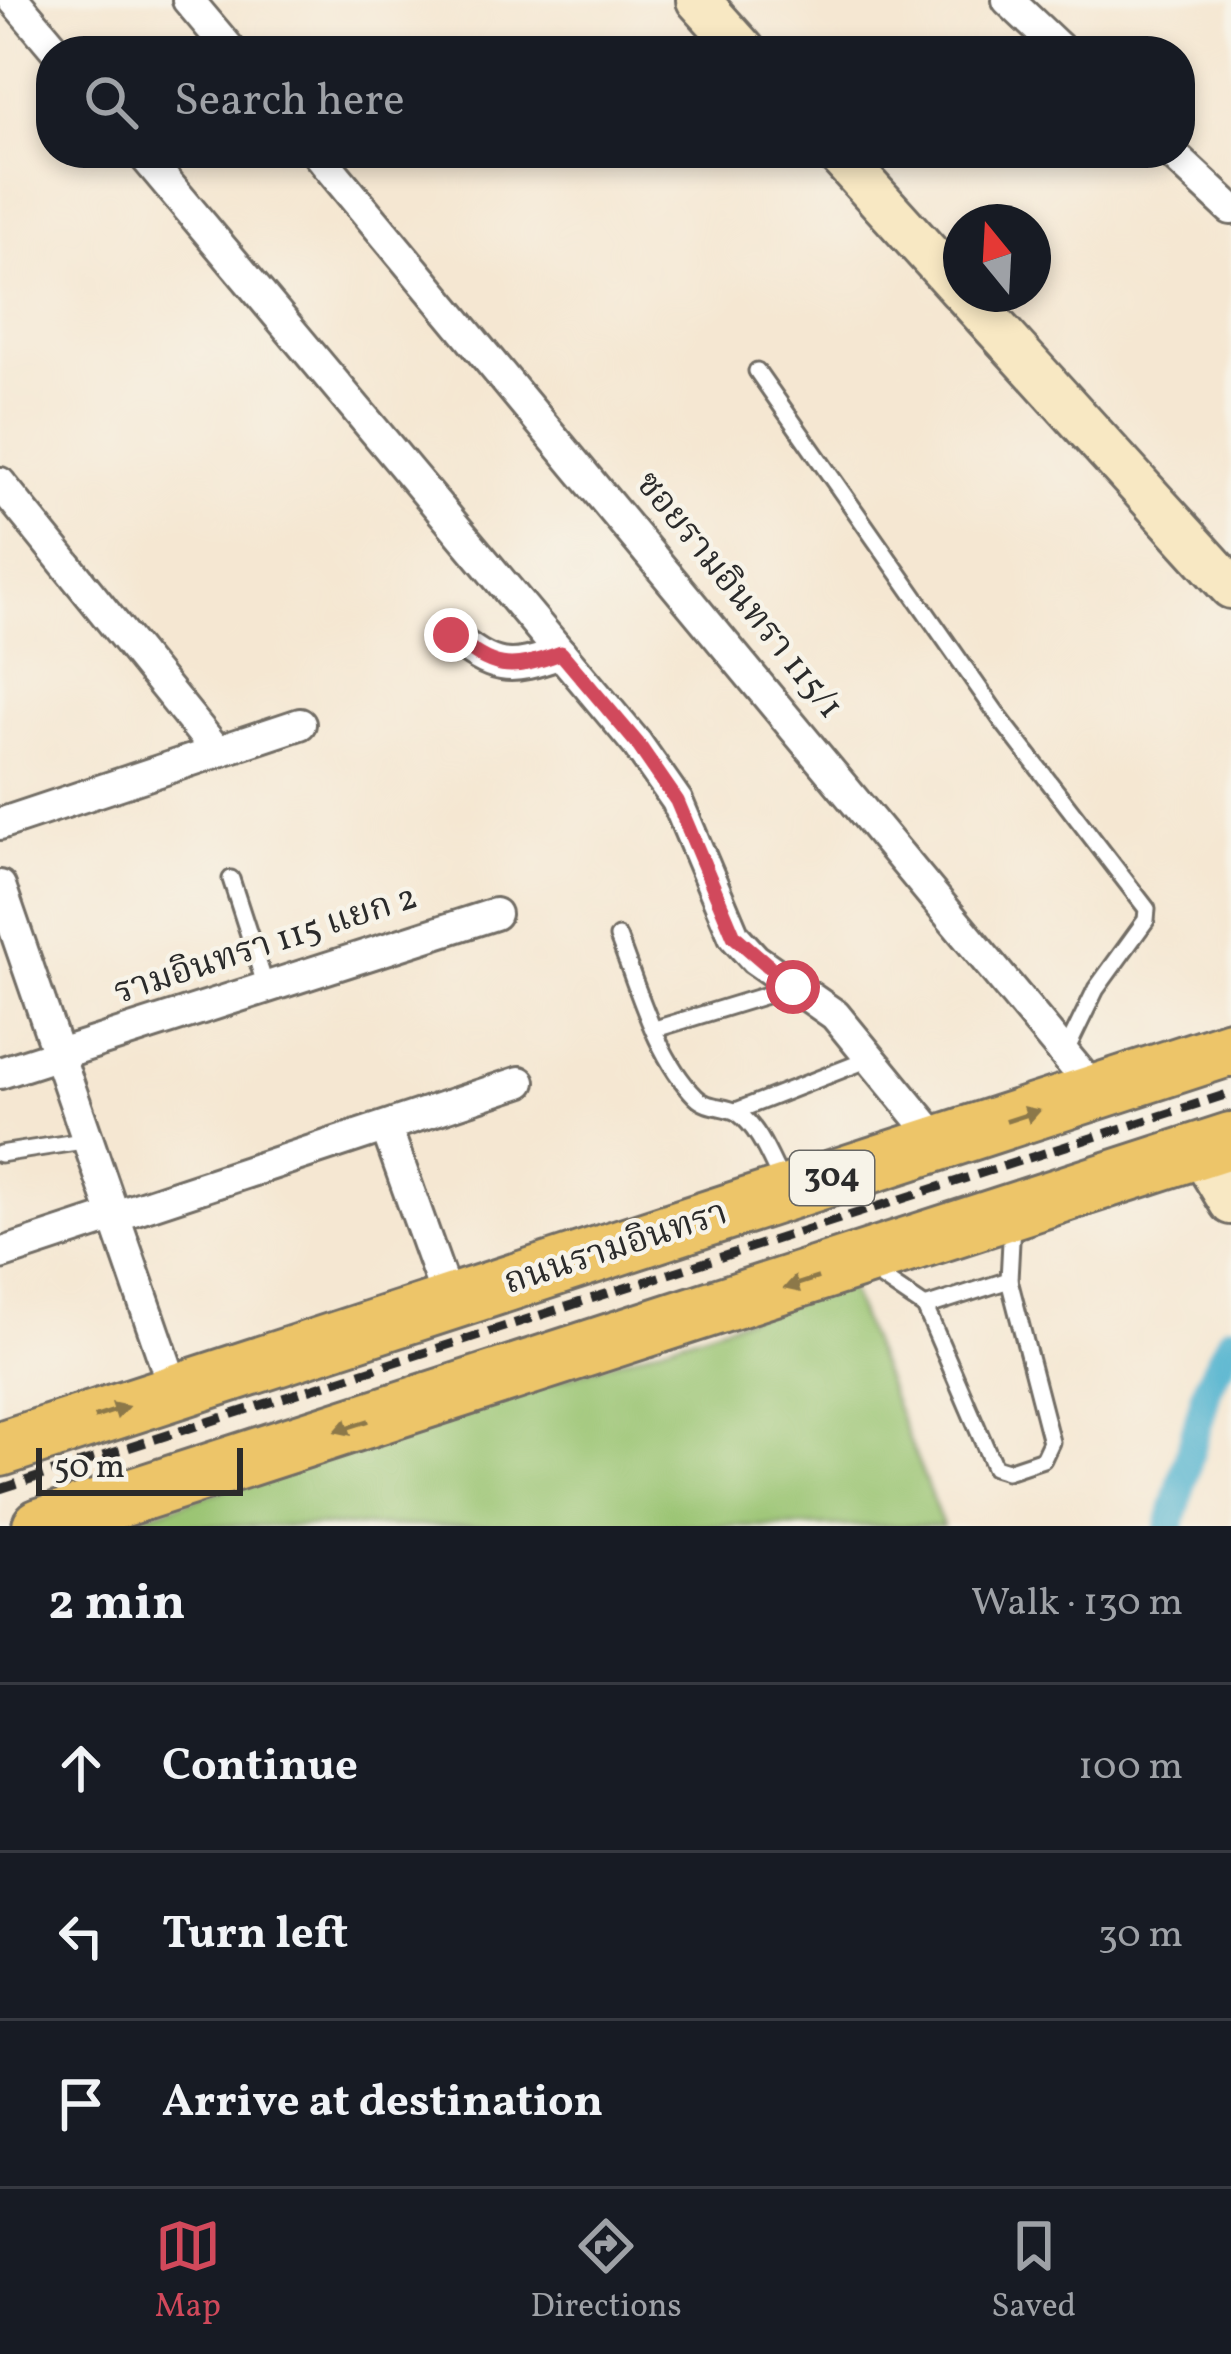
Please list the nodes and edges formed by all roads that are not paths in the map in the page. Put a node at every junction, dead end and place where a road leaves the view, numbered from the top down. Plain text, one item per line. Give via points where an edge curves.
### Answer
1 (188, 0) edge
2 (1008, 0) edge
3 (701, 1) edge
4 (13, 14) edge
5 (39, 36) edge
6 (218, 36) edge
7 (731, 36) edge
8 (1046, 36) edge
9 (155, 168) edge
10 (329, 168) edge
11 (851, 168) edge
12 (1187, 168) edge
13 (1231, 209) edge
14 (943, 270) edge
15 (981, 312) edge
16 (757, 370) dead end
17 (0, 483) edge
18 (26, 514) junction
19 (0, 535) edge
20 (1231, 587) edge
21 (451, 635) dead end
22 (561, 653) junction
23 (300, 724) dead end
24 (216, 750) junction
25 (0, 824) edge
26 (231, 879) dead end
27 (0, 886) edge
28 (495, 914) dead end
29 (618, 938) dead end
30 (266, 987) junction
31 (793, 987) junction
32 (655, 1029) junction
33 (1231, 1048) edge
34 (61, 1053) junction
35 (872, 1058) junction
36 (1081, 1071) junction
37 (0, 1073) edge
38 (520, 1082) dead end
39 (736, 1111) junction
40 (387, 1130) junction
41 (89, 1140) junction
42 (940, 1143) junction
43 (1215, 1145) edge
44 (0, 1154) edge
45 (787, 1192) junction
46 (1231, 1203) edge
47 (1013, 1215) junction
48 (113, 1216) junction
49 (0, 1254) edge
50 (862, 1264) junction
51 (1009, 1280) junction
52 (453, 1302) junction
53 (925, 1307) junction
54 (484, 1383) junction
55 (175, 1391) junction
56 (0, 1449) edge
57 (40, 1526) edge

1 - 6 street
2 - 8 street
3 - 7 street
4 - 5 street
9 - 22 street
10 - 36 street, ซอยรามอินทรา 115/1
11 - 14 street
12 - 13 street
15 - 20 street
16 - 36 lane via 1002,722 1147,909 1079,1019
17 - 18 street
18 - 19 street
18 - 24 street
21 - 22 street via 484,662 508,667
22 - 31 street via 677,801 734,936
23 - 24 street
24 - 25 street
26 - 30 lane
27 - 34 street
28 - 30 street, รามอินทรา 115 แยก 2
29 - 32 lane
30 - 34 street, รามอินทรา 115 แยก 2
31 - 32 lane
31 - 35 street via 819,1001
32 - 39 lane via 697,1098
33 - 36 highway, ถนนรามอินทรา / 304
34 - 37 street, รามอินทรา 115 แยก 2
34 - 41 street
35 - 39 lane
35 - 42 street
42 -> 36 highway, ถนนรามอินทรา / 304
38 - 40 street
39 - 45 lane
40 - 48 street
40 - 52 street
41 - 44 lane
41 - 48 street
42 - 45 highway, ถนนรามอินทรา / 304
43 - 46 street
43 - 47 highway, 304
45 - 52 highway, ถนนรามอินทรา / 304
47 - 50 highway, 304
47 - 51 lane
48 - 49 street
48 - 55 street
50 - 53 lane
50 -> 54 highway, 304
51 - 53 lane
51 - 53 lane via 1051,1442 1043,1459 1007,1471 988,1460
52 - 54 highway
52 - 55 highway, ถนนรามอินทรา / 304
54 -> 57 highway, 304
56 -> 55 highway, ถนนรามอินทรา / 304

